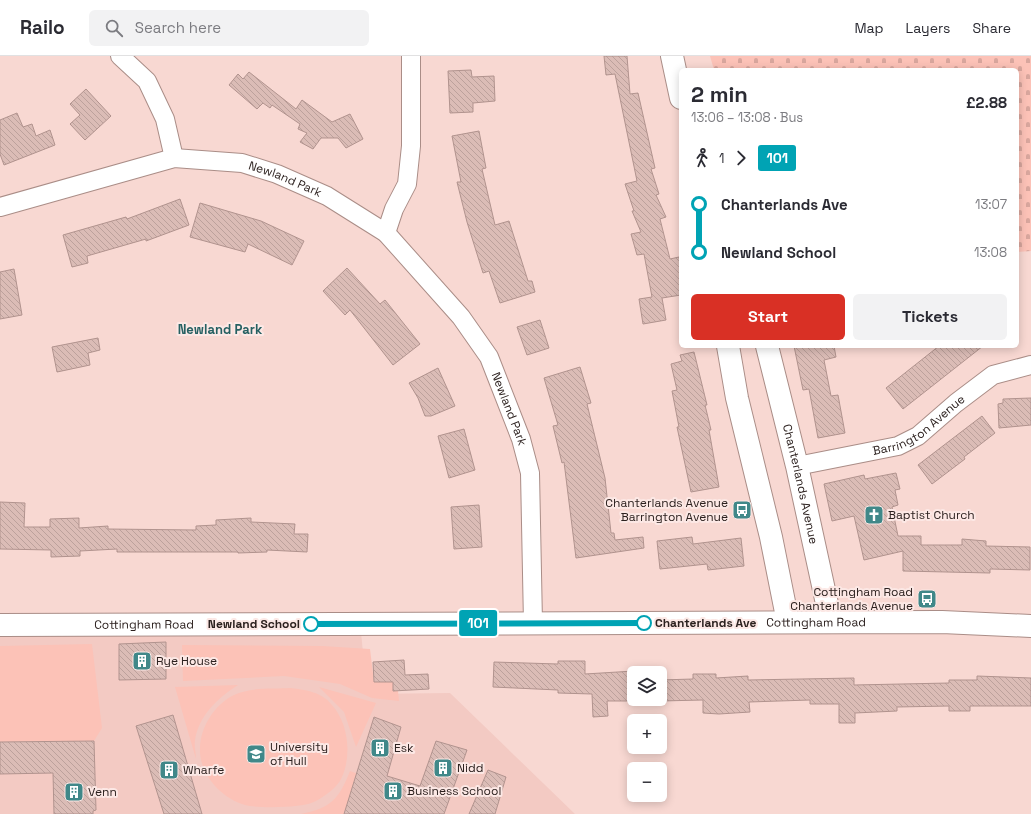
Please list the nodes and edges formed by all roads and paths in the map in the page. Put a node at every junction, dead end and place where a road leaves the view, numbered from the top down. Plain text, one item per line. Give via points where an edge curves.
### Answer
1 (120, 56) edge
2 (411, 56) edge
3 (672, 56) edge
4 (679, 89) edge
5 (174, 158) junction
6 (0, 207) edge
7 (386, 233) junction
8 (728, 348) edge
9 (768, 348) edge
10 (1031, 365) edge
11 (797, 466) junction
12 (788, 622) junction
13 (831, 622) junction
14 (533, 623) junction
15 (0, 625) edge
16 (1031, 626) edge

1 - 5 street via 147,80 165,119
2 - 7 street via 411,146 407,184 394,209
3 - 4 main road
5 - 6 street, Newland Park
5 - 7 street, Newland Park via 242,163 277,174 327,196
7 - 14 street, Newland Park via 461,317 489,357 521,438 530,473
8 - 12 main road via 737,398 771,537
9 - 11 main road, Chanterlands Avenue
10 - 11 street, Barrington Avenue via 993,375 918,436 898,446
11 - 13 main road, Chanterlands Avenue
12 - 13 main road, Cottingham Road
12 - 14 main road, Cottingham Road
13 - 16 main road, Cottingham Road via 942,622
14 - 15 main road, Cottingham Road

